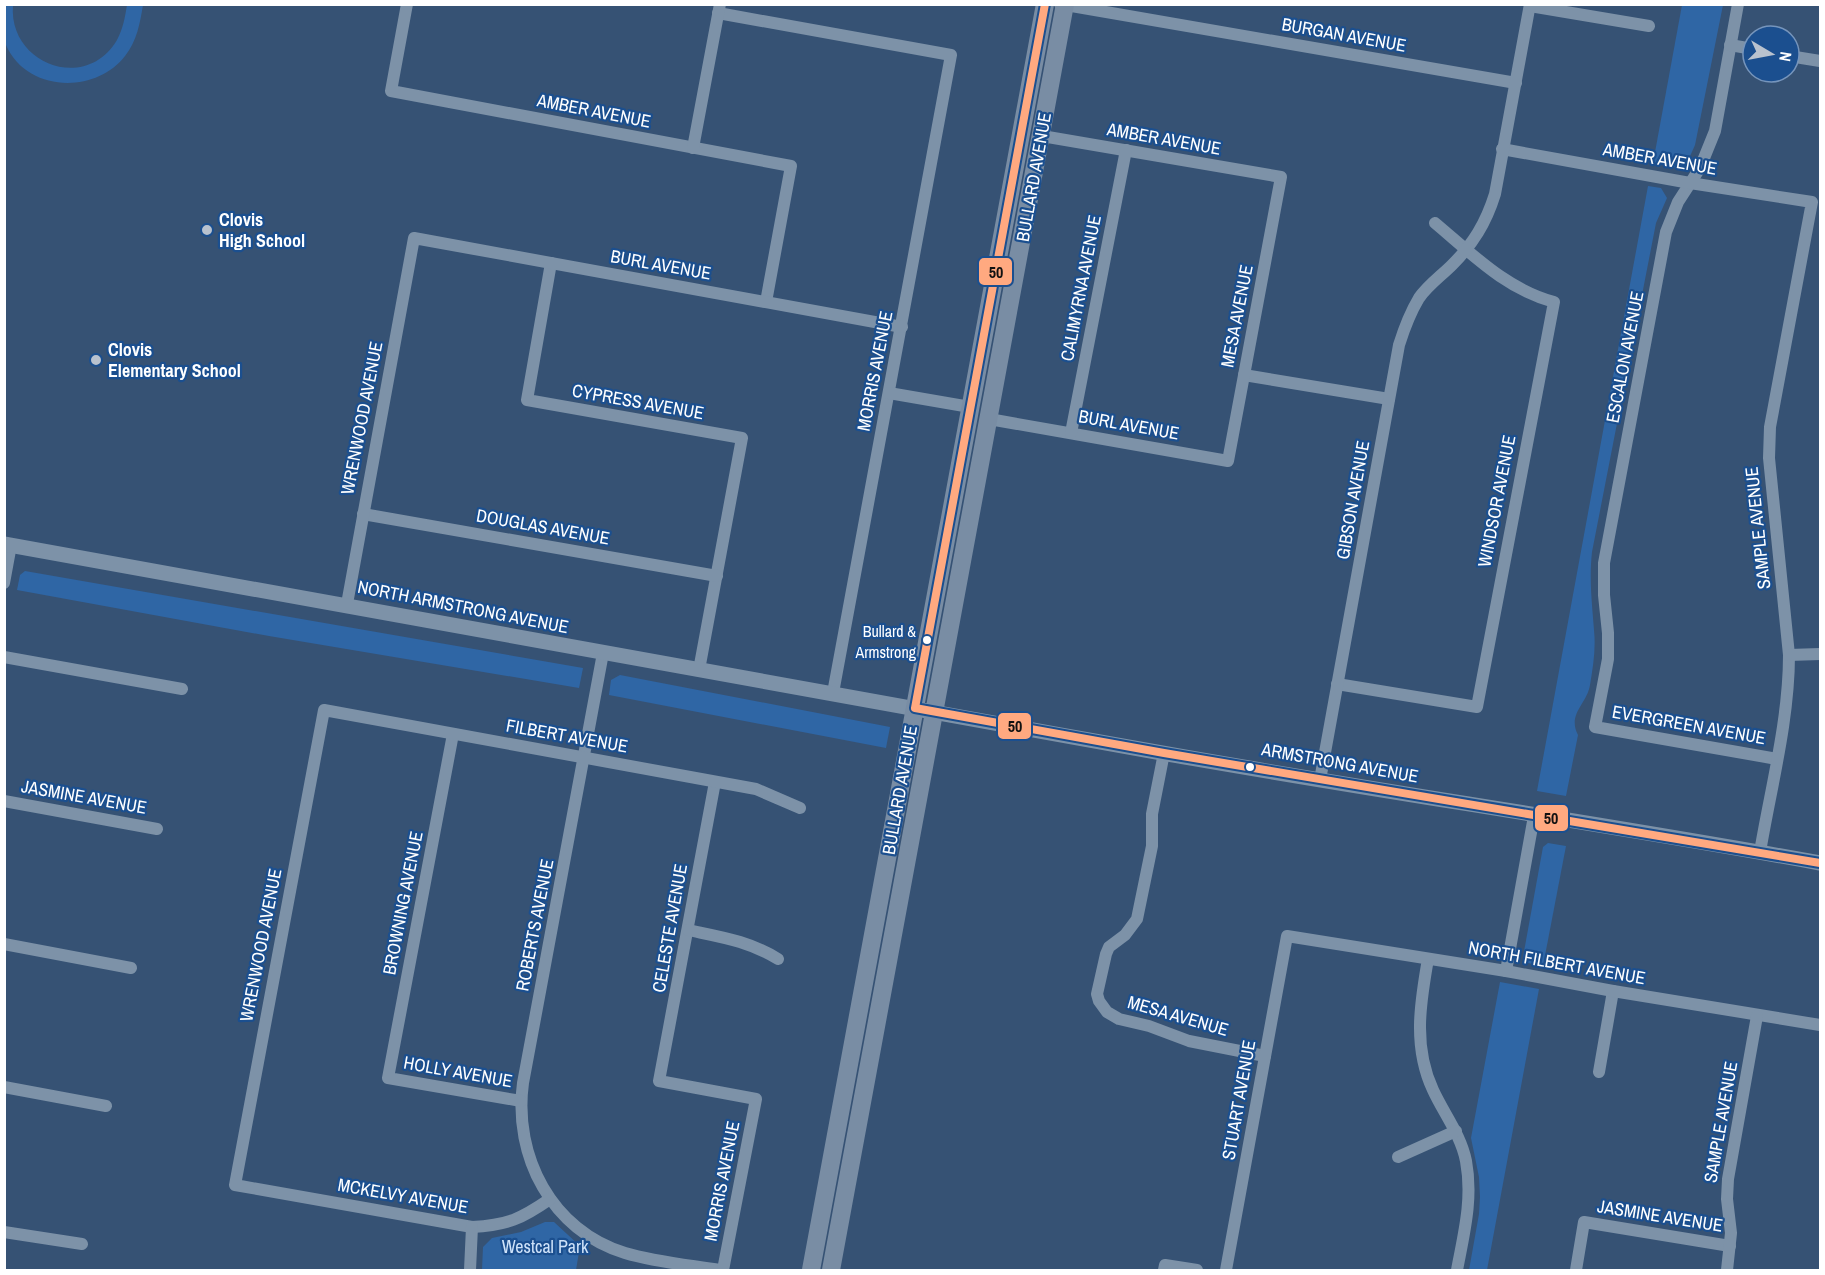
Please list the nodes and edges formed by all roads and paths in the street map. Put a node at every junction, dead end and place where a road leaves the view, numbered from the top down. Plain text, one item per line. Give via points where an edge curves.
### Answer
1 (407, 4) edge
2 (1045, 4) edge
3 (1145, 4) edge
4 (1738, 4) edge
5 (1063, 5) edge
6 (1530, 5) edge
7 (719, 9) edge
8 (1143, 18) junction
9 (1649, 26) dead end
10 (1730, 45) junction
11 (1741, 47) edge
12 (1801, 58) edge
13 (1821, 61) edge
14 (1516, 83) junction
15 (1042, 136) junction
16 (693, 148) junction
17 (1503, 149) junction
18 (1126, 150) junction
19 (1281, 177) joint
20 (1690, 183) junction
21 (1812, 202) joint
22 (1436, 223) dead end
23 (414, 238) joint
24 (1466, 249) junction
25 (551, 263) junction
26 (766, 302) junction
27 (989, 309) junction
28 (902, 327) junction
29 (1244, 375) junction
30 (889, 393) junction
31 (1389, 399) junction
32 (970, 406) junction
33 (989, 419) junction
34 (1071, 433) junction
35 (1228, 461) joint
36 (363, 514) junction
37 (8, 544) edge
38 (717, 576) junction
39 (4, 583) edge
40 (347, 604) junction
41 (603, 653) junction
42 (1821, 654) edge
43 (1789, 655) junction
44 (4, 657) edge
45 (699, 670) junction
46 (1337, 684) junction
47 (182, 690) dead end
48 (832, 693) junction
49 (915, 708) junction
50 (324, 710) joint
51 (934, 712) junction
52 (1595, 727) joint
53 (453, 734) junction
54 (1164, 753) junction
55 (584, 758) junction
56 (1777, 759) junction
57 (1320, 780) junction
58 (715, 782) junction
59 (4, 801) edge
60 (800, 808) dead end
61 (1534, 816) junction
62 (157, 829) dead end
63 (1760, 852) junction
64 (1821, 863) edge
65 (688, 930) junction
66 (1287, 936) joint
67 (4, 944) edge
68 (1428, 959) junction
69 (778, 960) dead end
70 (131, 968) dead end
71 (1506, 971) junction
72 (1613, 992) junction
73 (1757, 1016) junction
74 (1821, 1025) edge
75 (1265, 1056) junction
76 (1599, 1072) dead end
77 (388, 1078) joint
78 (4, 1087) edge
79 (756, 1099) joint
80 (521, 1101) junction
81 (106, 1106) dead end
82 (1456, 1131) junction
83 (1398, 1157) dead end
84 (235, 1185) joint
85 (550, 1199) junction
86 (472, 1227) junction
87 (4, 1232) edge
88 (82, 1244) dead end
89 (1730, 1246) junction
90 (1165, 1268) edge
91 (470, 1270) edge
92 (722, 1270) edge
93 (811, 1270) edge
94 (831, 1270) edge
95 (1197, 1270) edge
96 (1226, 1270) edge
97 (1457, 1270) edge
98 (1576, 1270) edge
99 (1727, 1270) edge

1 - 16 street, AMBER AVENUE via 391,91
2 - 27 main road, BULLARD AVENUE
3 - 8 street
4 - 10 street, ESCALON AVENUE
5 - 8 street, BURGAN AVENUE
5 - 15 main road, BULLARD AVENUE
6 - 9 street
6 - 14 street, GIBSON AVENUE
7 - 16 street
7 - 28 street, MORRIS AVENUE via 951,55
8 - 14 street, BURGAN AVENUE
10 - 11 street
10 - 20 street, ESCALON AVENUE via 1715,131
12 - 13 street
14 - 17 street, GIBSON AVENUE
15 - 18 street, AMBER AVENUE
15 - 33 main road, BULLARD AVENUE
16 - 26 street, AMBER AVENUE via 791,166
17 - 20 street, AMBER AVENUE
17 - 24 street, GIBSON AVENUE via 1488,216
18 - 19 street, AMBER AVENUE
18 - 34 street, CALIMYRNA AVENUE
19 - 29 street, MESA AVENUE
20 - 21 street, AMBER AVENUE
20 - 52 street, ESCALON AVENUE via 1666,232 1604,563 1608,658
21 - 43 street, SAMPLE AVENUE via 1770,427 1769,458
22 - 24 street
23 - 25 street, BURL AVENUE
23 - 36 street, WRENWOOD AVENUE
24 - 31 street, GIBSON AVENUE via 1420,297 1407,320
24 - 46 street, WINDSOR AVENUE via 1519,290 1554,302 1477,707
25 - 26 street, BURL AVENUE
25 - 38 street, CYPRESS AVENUE via 527,400 742,438
26 - 28 street, BURL AVENUE
27 - 32 main road, BULLARD AVENUE
27 - 33 main road, BULLARD AVENUE via 990,352 982,404
28 - 30 street, MORRIS AVENUE
29 - 31 street
29 - 35 street, MESA AVENUE
30 - 32 street
30 - 48 street, MORRIS AVENUE
31 - 46 street, GIBSON AVENUE
32 - 49 main road, BULLARD AVENUE
33 - 34 street, BURL AVENUE
33 - 51 main road, BULLARD AVENUE
34 - 35 street, BURL AVENUE
36 - 38 street, DOUGLAS AVENUE
36 - 40 street, WRENWOOD AVENUE
37 - 39 street
37 - 40 street, NORTH ARMSTRONG AVENUE
38 - 45 street
40 - 41 street, NORTH ARMSTRONG AVENUE
41 - 45 street, NORTH ARMSTRONG AVENUE
41 - 55 street, ROBERTS AVENUE
42 - 43 street
43 - 56 street, SAMPLE AVENUE
44 - 47 street
45 - 48 street, NORTH ARMSTRONG AVENUE
46 - 57 street, GIBSON AVENUE
48 - 49 street, NORTH ARMSTRONG AVENUE
49 - 51 street, ARMSTRONG AVENUE
49 - 93 main road, BULLARD AVENUE
50 - 53 street, FILBERT AVENUE
50 - 84 street, WRENWOOD AVENUE
51 - 54 street, ARMSTRONG AVENUE
51 - 94 main road, BULLARD AVENUE
52 - 56 street, EVERGREEN AVENUE
53 - 55 street, FILBERT AVENUE
53 - 77 street, BROWNING AVENUE
54 - 57 street, ARMSTRONG AVENUE
54 - 75 street, MESA AVENUE via 1139,910 1132,927 1109,947 1097,994 1099,1001 1119,1019 1189,1041
55 - 58 street, FILBERT AVENUE
55 - 80 street, ROBERTS AVENUE
56 - 63 street, SAMPLE AVENUE
57 - 61 street, ARMSTRONG AVENUE
58 - 60 street, FILBERT AVENUE via 756,789
58 - 65 street, CELESTE AVENUE
59 - 62 street, JASMINE AVENUE
61 - 63 street, ARMSTRONG AVENUE
61 - 71 street
63 - 64 street
65 - 69 street via 735,939
65 - 79 street, CELESTE AVENUE via 659,1081
66 - 68 street, NORTH FILBERT AVENUE
66 - 75 street, STUART AVENUE
67 - 70 street
68 - 71 street, NORTH FILBERT AVENUE
68 - 82 street via 1420,1003 1420,1050 1430,1084
71 - 72 street, NORTH FILBERT AVENUE
72 - 73 street, NORTH FILBERT AVENUE
72 - 76 street
73 - 74 street, NORTH FILBERT AVENUE
73 - 89 street, SAMPLE AVENUE via 1728,1179
75 - 96 street, STUART AVENUE
77 - 80 street, HOLLY AVENUE
78 - 81 street
79 - 92 street, MORRIS AVENUE
80 - 85 street, ROBERTS AVENUE via 527,1152
82 - 83 street
82 - 97 street via 1469,1184 1469,1210
84 - 86 street, MCKELVY AVENUE
85 - 86 street, MCKELVY AVENUE via 526,1216 500,1225
85 - 92 street via 572,1224 624,1253
86 - 91 street
87 - 88 street
89 - 98 street, JASMINE AVENUE via 1584,1222
89 - 99 street, SAMPLE AVENUE
90 - 95 street

